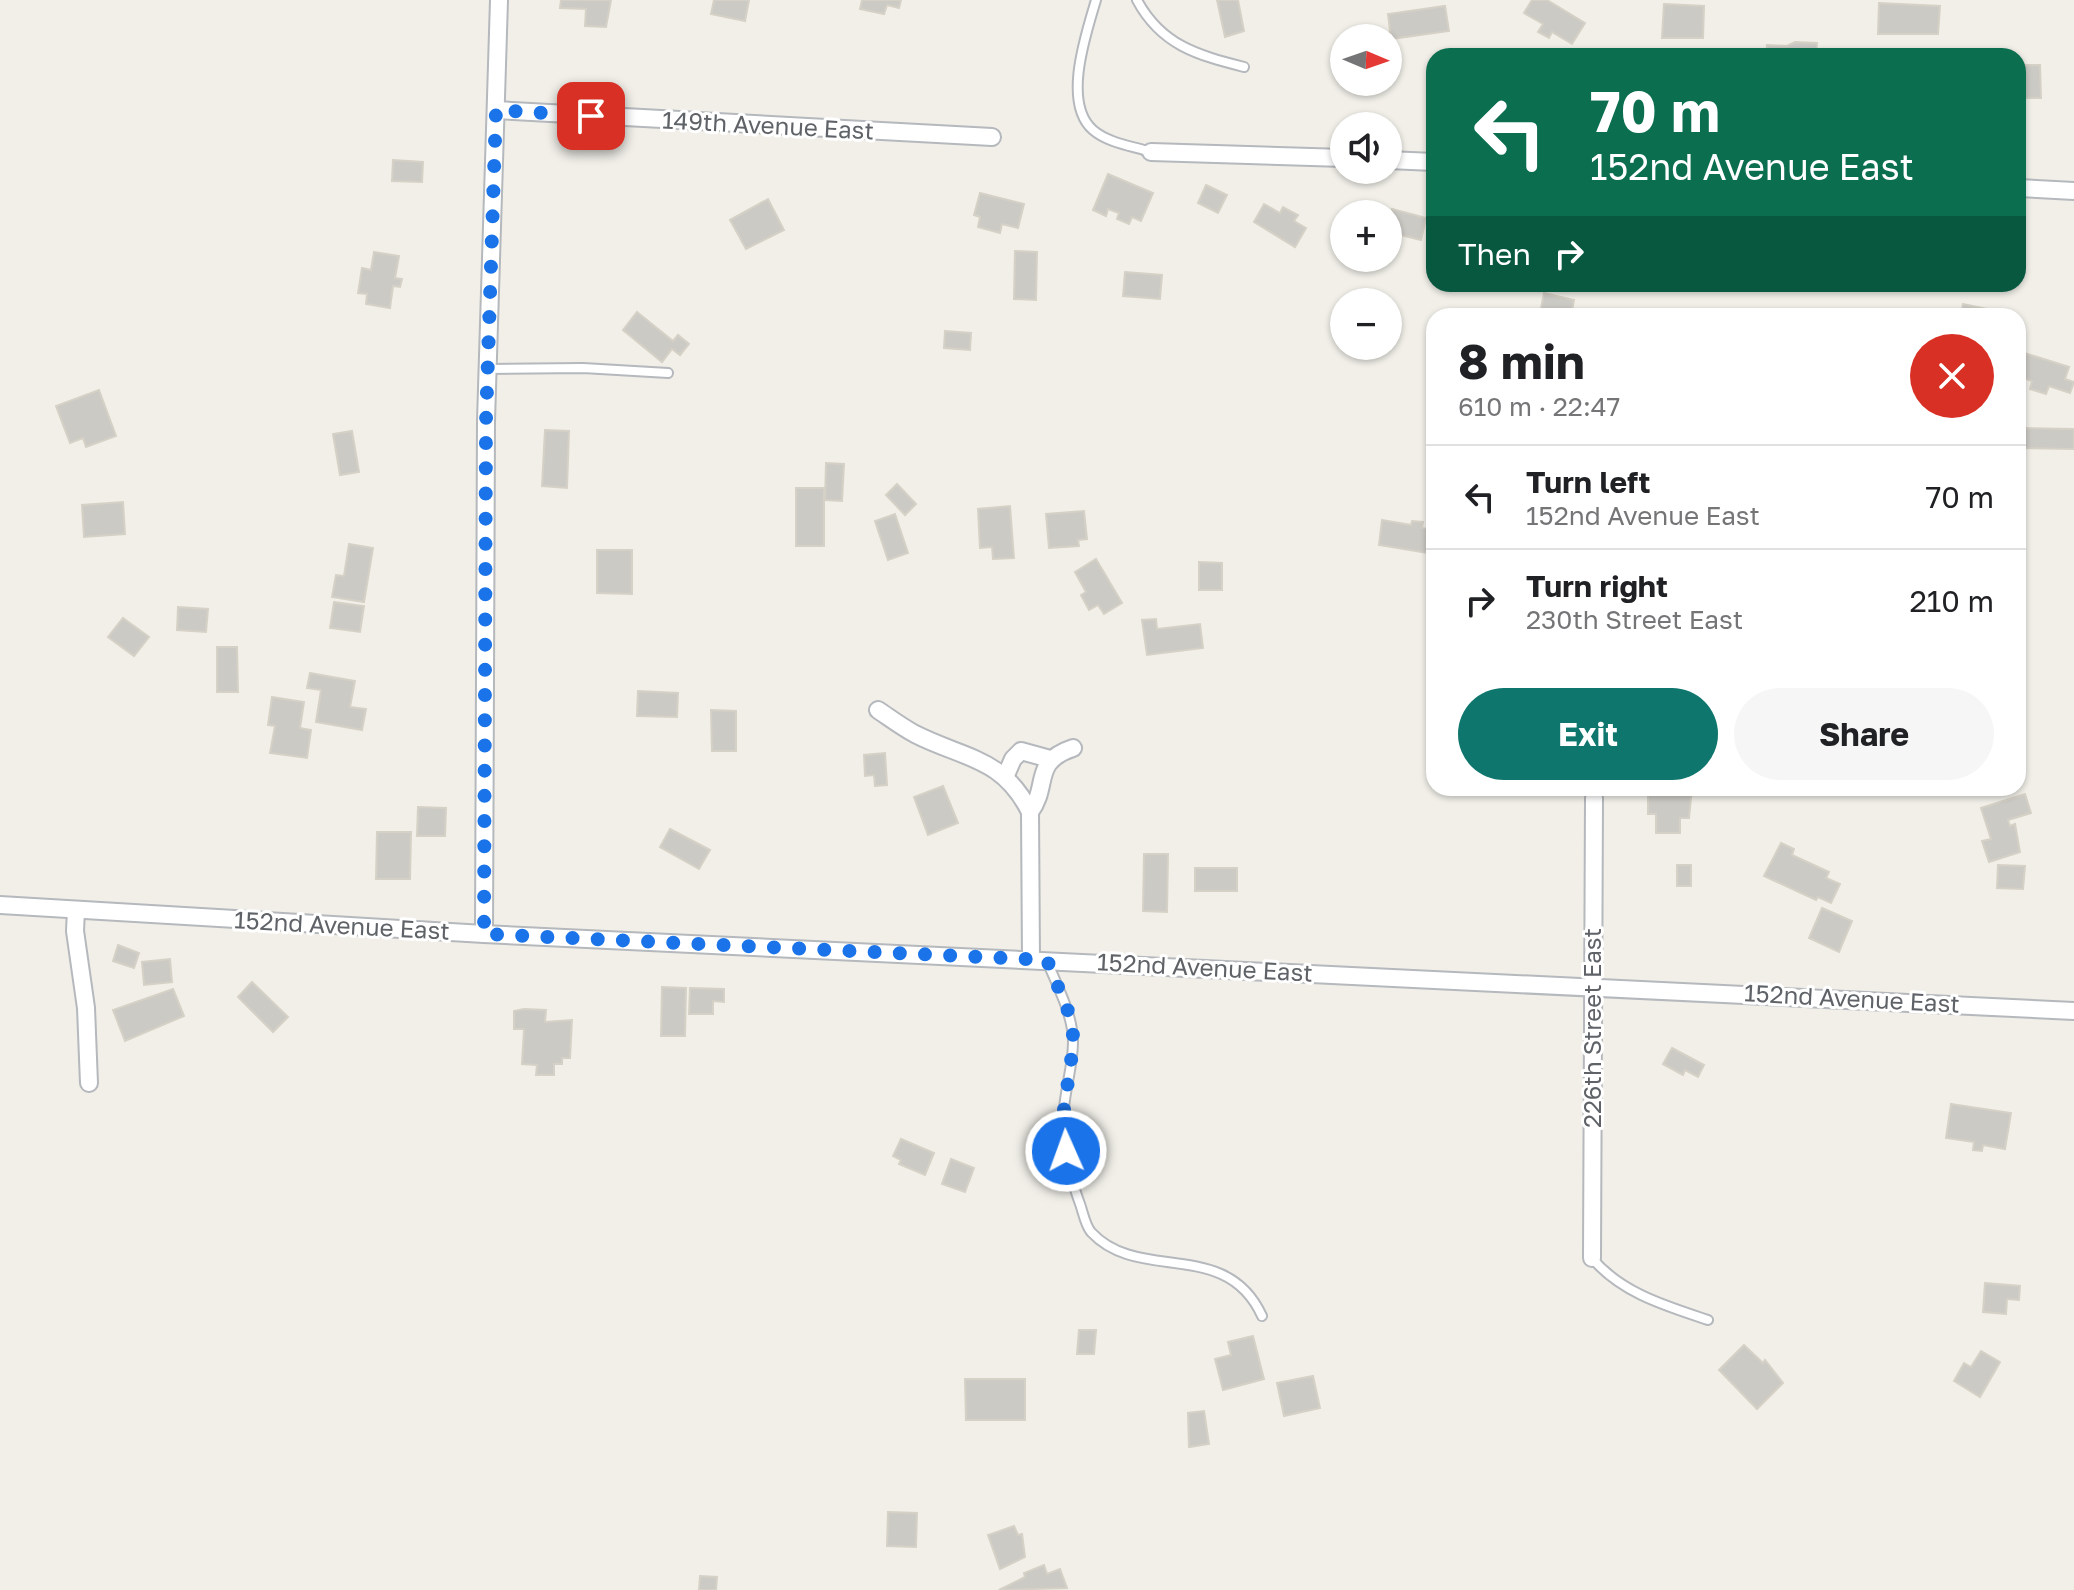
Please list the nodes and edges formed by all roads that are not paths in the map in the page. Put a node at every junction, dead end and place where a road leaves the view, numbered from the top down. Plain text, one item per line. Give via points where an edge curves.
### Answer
1 (499, 0) edge
2 (1096, 0) edge
3 (1137, 0) edge
4 (1244, 67) dead end
5 (496, 110) junction
6 (992, 137) dead end
7 (1151, 152) joint
8 (1330, 158) edge
9 (1402, 161) edge
10 (1426, 162) edge
11 (2026, 188) edge
12 (2074, 191) edge
13 (488, 369) junction
14 (668, 373) dead end
15 (878, 710) dead end
16 (1073, 748) dead end
17 (1050, 759) junction
18 (1006, 775) junction
19 (1594, 798) dead end
20 (1030, 812) junction
21 (0, 905) edge
22 (76, 910) junction
23 (484, 934) junction
24 (1039, 960) junction
25 (1594, 986) junction
26 (2074, 1011) edge
27 (89, 1083) dead end
28 (1592, 1258) joint
29 (1262, 1316) dead end
30 (1708, 1320) dead end

1 - 5 street
2 - 7 lane via 1075,93 1080,111 1092,129 1108,139
3 - 4 lane via 1158,32 1198,55
5 - 6 street, 149th Avenue East
5 - 13 street
7 - 8 street
9 - 10 street
11 - 12 street
13 - 14 lane
13 - 23 street
15 - 18 street via 916,734
16 - 17 street
17 - 18 street via 1021,751
17 - 20 street
18 - 20 street
19 - 25 street, 226th Street East
20 - 24 street
21 - 22 street, 152nd Avenue East
22 - 23 street, 152nd Avenue East
22 - 27 street
23 - 24 street, 152nd Avenue East
24 - 25 street, 152nd Avenue East
24 - 29 lane via 1068,1011 1074,1040 1064,1109 1066,1151 1089,1229 1106,1245 1142,1260 1182,1261 1226,1276 1254,1298
25 - 26 street, 152nd Avenue East
25 - 28 street, 226th Street East
28 - 30 lane via 1630,1290

